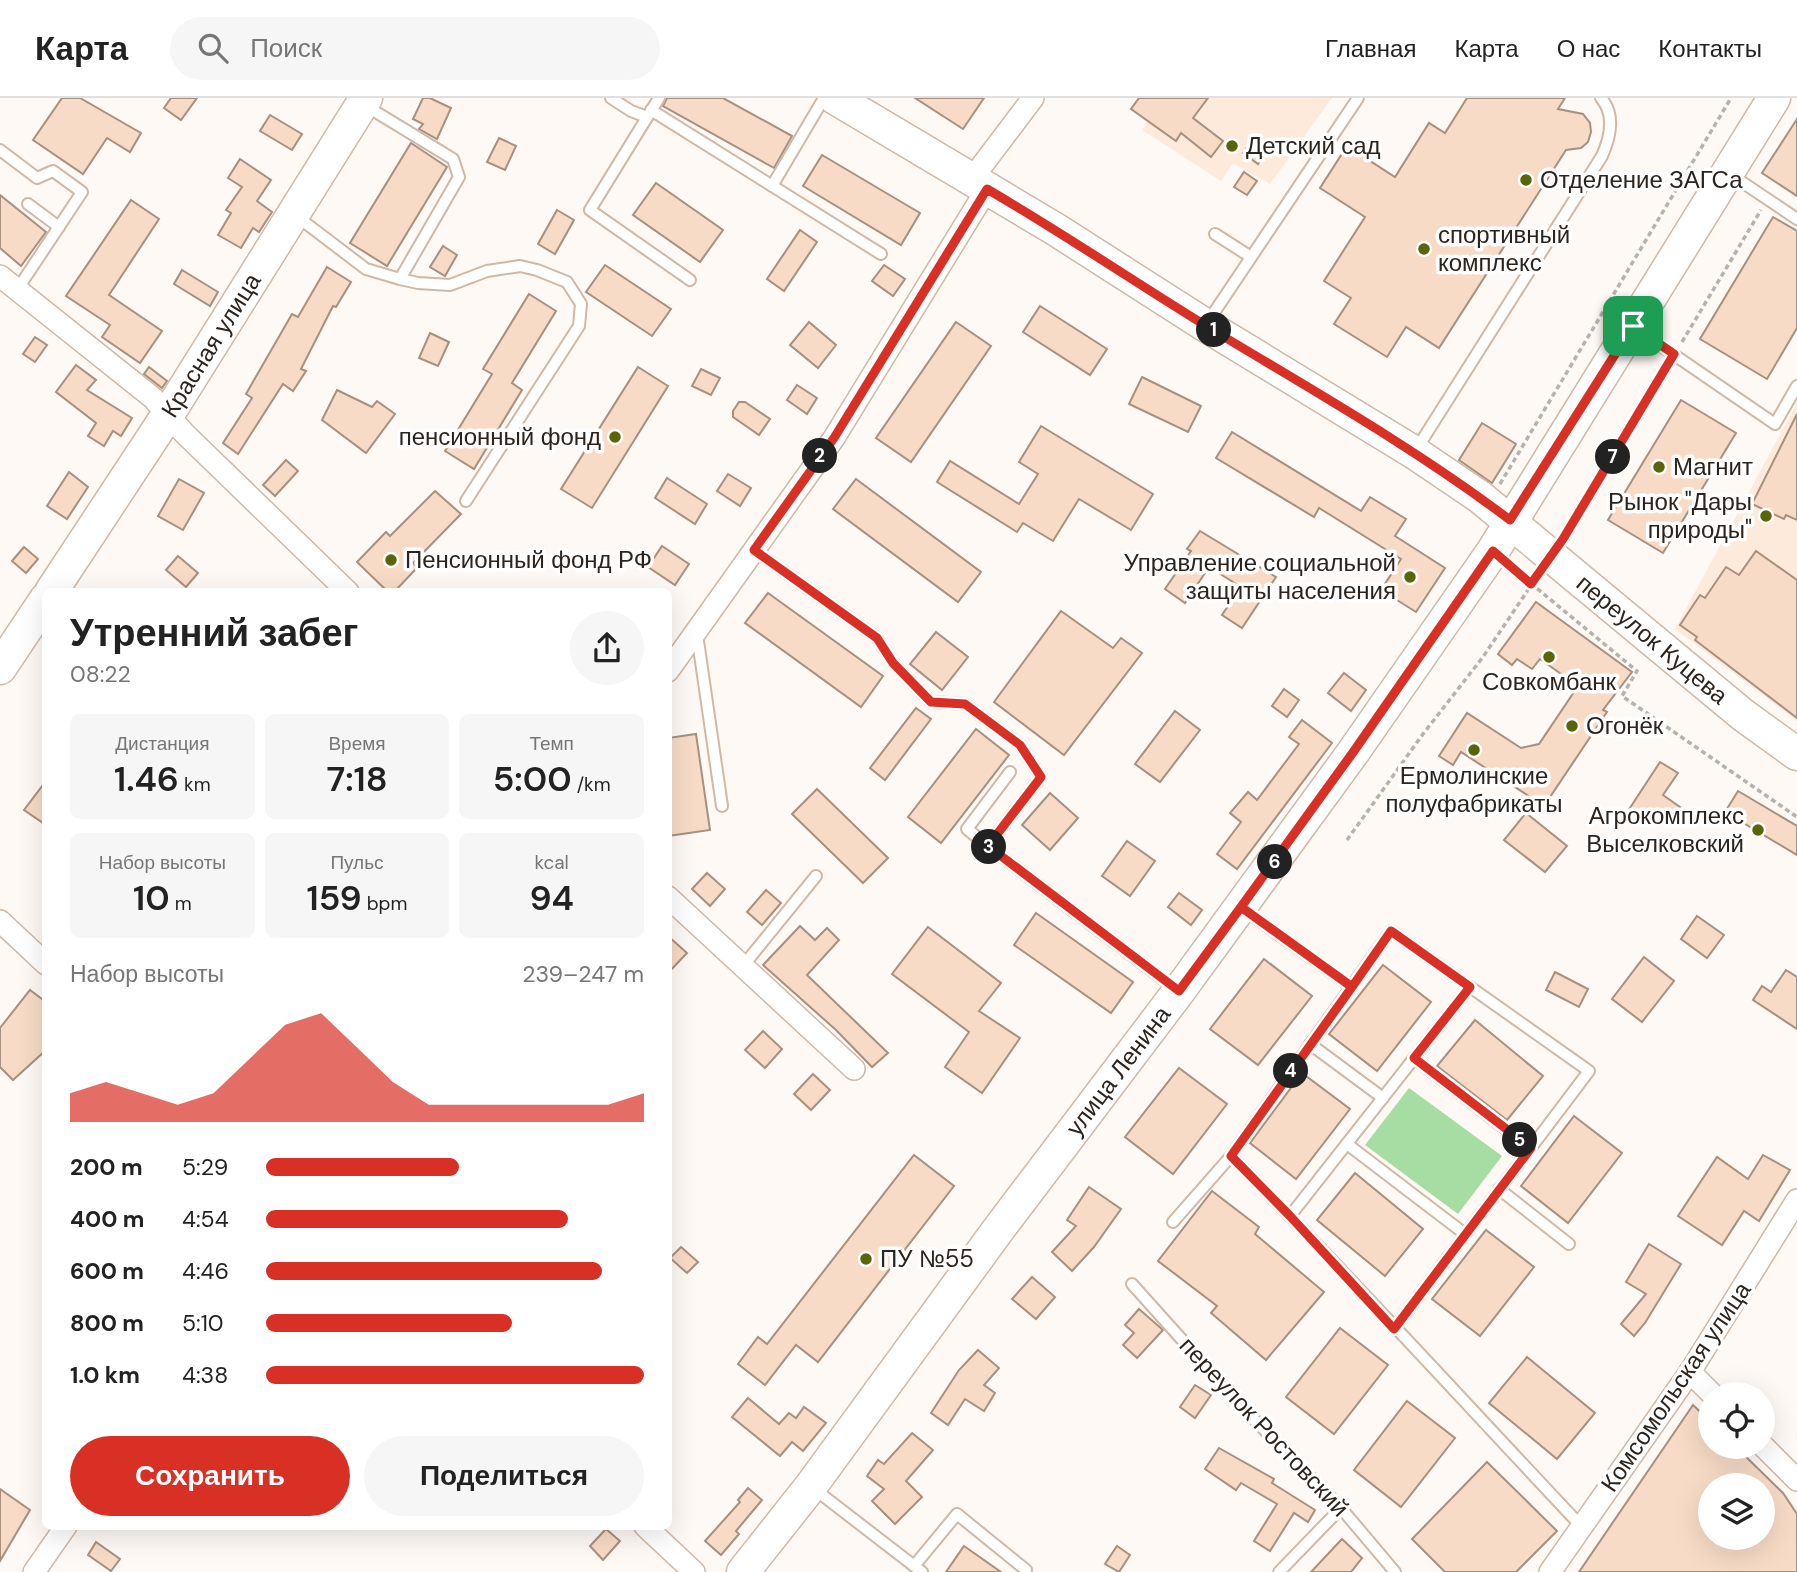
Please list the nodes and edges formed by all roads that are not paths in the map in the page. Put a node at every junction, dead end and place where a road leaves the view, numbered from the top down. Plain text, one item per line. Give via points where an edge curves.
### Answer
1 (611, 98) edge
2 (659, 98) edge
3 (824, 98) edge
4 (835, 98) edge
5 (1358, 98) edge
6 (1601, 98) edge
7 (1774, 98) edge
8 (1026, 100) edge
9 (364, 101) edge
10 (649, 113) junction
11 (0, 150) edge
12 (1728, 173) junction
13 (979, 184) junction
14 (772, 186) junction
15 (28, 204) dead end
16 (293, 214) junction
17 (1797, 219) edge
18 (59, 226) junction
19 (1215, 233) dead end
20 (881, 254) dead end
21 (1251, 257) junction
22 (0, 276) edge
23 (400, 279) junction
24 (690, 280) dead end
25 (18, 290) junction
26 (1205, 325) junction
27 (1633, 326) junction
28 (1797, 386) edge
29 (167, 415) junction
30 (1415, 453) junction
31 (466, 501) dead end
32 (1499, 511) junction
33 (754, 550) junction
34 (54, 588) edge
35 (344, 588) edge
36 (42, 606) edge
37 (697, 631) junction
38 (672, 665) edge
39 (0, 668) edge
40 (1797, 754) edge
41 (1010, 772) dead end
42 (722, 806) dead end
43 (988, 846) junction
44 (816, 876) dead end
45 (672, 901) edge
46 (1241, 907) junction
47 (0, 921) edge
48 (42, 960) edge
49 (743, 966) junction
50 (1352, 987) junction
51 (1470, 987) junction
52 (1179, 991) junction
53 (1310, 1044) junction
54 (1414, 1058) junction
55 (854, 1069) dead end
56 (1383, 1098) junction
57 (1347, 1144) junction
58 (1531, 1148) junction
59 (1231, 1156) junction
60 (1499, 1189) junction
61 (1797, 1200) edge
62 (1290, 1216) junction
63 (1173, 1222) dead end
64 (1465, 1234) junction
65 (1569, 1244) dead end
66 (1132, 1284) dead end
67 (1394, 1329) junction
68 (1690, 1372) junction
69 (1700, 1382) edge
70 (1775, 1458) edge
71 (1797, 1480) edge
72 (811, 1486) junction
73 (1341, 1508) junction
74 (1582, 1527) junction
75 (63, 1530) edge
76 (649, 1530) edge
77 (918, 1569) edge
78 (1026, 1570) dead end
79 (34, 1572) edge
80 (694, 1572) edge
81 (743, 1572) edge
82 (1279, 1572) edge
83 (1395, 1572) edge
84 (1550, 1572) edge

1 - 10 lane via 631,111
2 - 10 lane
3 - 14 lane
4 - 13 street, переулок Куцева
5 - 21 lane
6 - 30 lane via 1610,120 1602,156
7 - 12 street, улица Ленина
8 - 13 street
9 - 16 street, Красная улица
9 - 23 lane via 453,159 459,177
10 - 14 lane
10 - 24 lane via 590,210
11 - 18 lane via 37,178 53,171 82,192
12 - 17 lane
12 - 27 street, улица Ленина
13 - 26 street, переулок Куцева
13 - 33 street via 834,438
14 - 20 lane
15 - 18 lane
16 - 23 lane via 366,269
16 - 29 street, Красная улица
18 - 25 lane
19 - 21 lane
21 - 26 lane
22 - 25 street
23 - 31 lane via 450,285 487,271 520,266 567,282 581,304 579,326
25 - 29 street via 153,398
26 - 30 street, переулок Куцева
27 - 28 lane via 1775,424
27 - 32 street, улица Ленина
29 - 34 street, Красная улица
29 - 35 street
30 - 32 street, переулок Куцева
32 - 40 street, переулок Куцева via 1743,715
32 - 46 street, улица Ленина via 1493,551
33 - 37 street
33 - 43 lane via 877,638 893,663 931,702 965,704 1020,745 1041,777
36 - 39 street
37 - 38 street
37 - 42 lane
41 - 43 lane via 967,829
43 - 52 lane
44 - 49 lane
45 - 49 street
46 - 50 lane
46 - 52 street, улица Ленина
47 - 48 street
49 - 55 street
50 - 51 lane via 1391,931
50 - 53 lane
51 - 54 lane
51 - 58 lane via 1589,1071
52 - 72 street, улица Ленина
53 - 56 lane
53 - 59 lane
54 - 56 lane
54 - 58 lane
56 - 57 lane
57 - 62 lane
57 - 64 lane
58 - 60 lane
59 - 62 lane
59 - 63 lane
60 - 64 lane
60 - 65 lane
61 - 68 street, Комсомольская улица
62 - 67 lane
64 - 67 lane
66 - 73 lane, переулок Ростовский
67 - 74 lane
68 - 69 street
68 - 74 street, Комсомольская улица
70 - 71 street
72 - 77 lane
72 - 81 street, улица Ленина
73 - 82 lane
73 - 83 lane, переулок Ростовский
74 - 84 street, Комсомольская улица
75 - 79 street
76 - 80 street
77 - 78 lane via 957,1514

